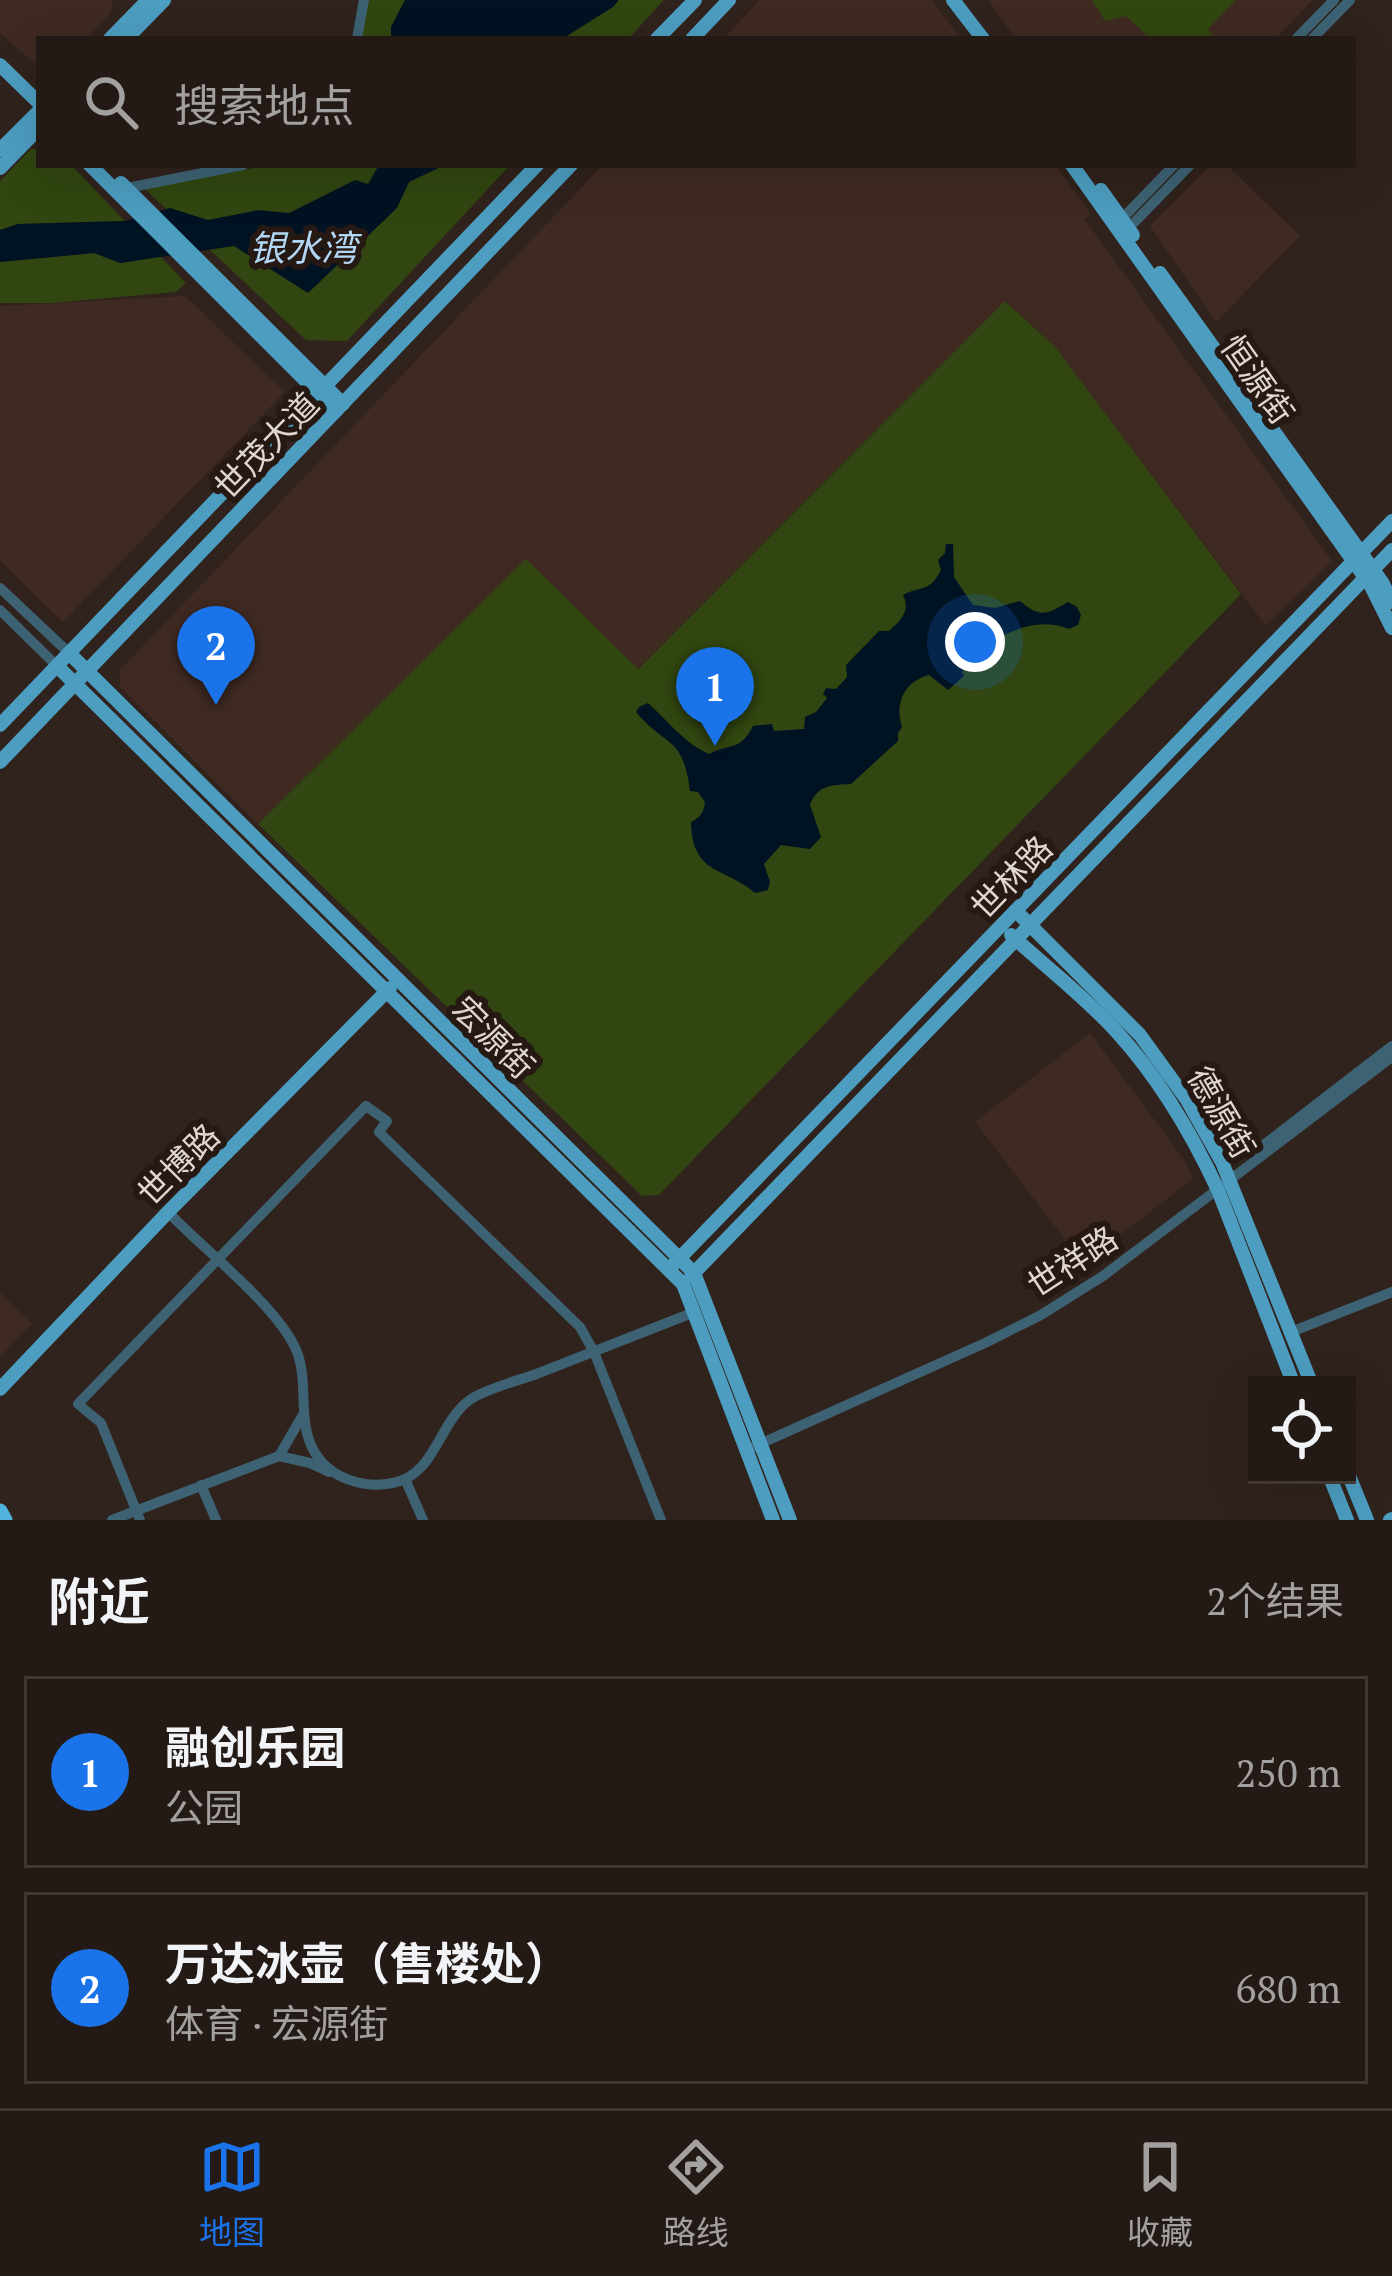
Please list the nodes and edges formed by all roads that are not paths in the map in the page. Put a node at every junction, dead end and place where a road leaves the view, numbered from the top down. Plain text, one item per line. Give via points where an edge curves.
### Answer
1 (164, 0) edge
2 (364, 0) edge
3 (695, 0) edge
4 (729, 0) edge
5 (953, 0) edge
6 (964, 0) edge
7 (1334, 0) edge
8 (1350, 0) edge
9 (143, 2) edge
10 (113, 36) edge
11 (129, 36) edge
12 (358, 36) edge
13 (661, 36) edge
14 (695, 36) edge
15 (980, 36) edge
16 (990, 36) edge
17 (1299, 36) edge
18 (1315, 36) edge
19 (0, 64) edge
20 (0, 77) edge
21 (36, 110) edge
22 (36, 111) edge
23 (36, 117) edge
24 (36, 118) edge
25 (0, 151) edge
26 (0, 168) edge
27 (94, 168) edge
28 (106, 168) edge
29 (230, 168) edge
30 (534, 168) edge
31 (568, 168) edge
32 (1074, 168) edge
33 (1085, 168) edge
34 (1171, 168) edge
35 (1187, 168) edge
36 (126, 191) junction
37 (1122, 227) junction
38 (322, 390) junction
39 (339, 407) junction
40 (1392, 521) edge
41 (1392, 550) edge
42 (1357, 557) junction
43 (1369, 574) junction
44 (0, 588) edge
45 (1392, 602) edge
46 (0, 610) edge
47 (1392, 628) edge
48 (69, 653) junction
49 (57, 666) junction
50 (87, 671) junction
51 (75, 684) junction
52 (0, 725) edge
53 (0, 762) edge
54 (1016, 911) junction
55 (1030, 924) junction
56 (1001, 926) junction
57 (1016, 940) junction
58 (390, 983) junction
59 (1392, 1046) edge
60 (1392, 1057) edge
61 (1222, 1181) junction
62 (168, 1212) junction
63 (216, 1259) junction
64 (674, 1264) junction
65 (688, 1279) junction
66 (1392, 1292) edge
67 (692, 1313) junction
68 (1291, 1332) junction
69 (594, 1352) junction
70 (0, 1375) edge
71 (1291, 1376) edge
72 (1308, 1376) edge
73 (0, 1389) edge
74 (304, 1413) junction
75 (753, 1448) junction
76 (279, 1456) junction
77 (332, 1473) junction
78 (405, 1479) junction
79 (1333, 1484) edge
80 (1352, 1484) edge
81 (201, 1485) junction
82 (0, 1511) edge
83 (139, 1515) edge
84 (5, 1520) edge
85 (112, 1520) edge
86 (216, 1520) edge
87 (423, 1520) edge
88 (661, 1520) edge
89 (773, 1520) edge
90 (790, 1520) edge
91 (1347, 1520) edge
92 (1366, 1520) edge

1 - 11 main road
2 - 12 street
3 - 13 main road
4 - 14 main road
5 - 15 main road
6 - 16 main road
7 - 17 street
8 - 18 street
9 - 10 main road
19 - 21 main road
20 - 22 main road
23 - 25 main road
24 - 26 main road
27 - 36 main road
28 - 36 main road
29 - 36 street
30 - 38 main road, 世茂大道
31 - 39 main road, 世茂大道
32 - 37 main road, 恒源街
33 - 37 main road, 恒源街
34 - 37 street
35 - 37 street
36 - 38 main road
37 - 42 main road, 恒源街
38 - 39 main road
38 - 48 main road, 世茂大道
39 - 50 main road, 世茂大道
40 - 42 main road, 世林路
41 - 43 main road, 世林路
42 - 43 main road, 恒源街
42 - 54 main road, 世林路
43 - 45 main road, 恒源街
43 - 47 main road, 恒源街
43 - 55 main road, 世林路
44 - 48 street
46 - 49 street
48 - 49 main road, 世茂大道
48 - 50 main road, 宏源街
49 - 51 main road, 宏源街
49 - 52 main road, 世茂大道
50 - 51 main road, 世茂大道
50 - 58 main road, 宏源街
51 - 53 main road, 世茂大道
51 - 58 main road, 宏源街
54 - 55 main road, 德源街
54 - 56 main road, 世林路
55 - 57 main road, 世林路
55 - 61 main road, 德源街 via 1159,1058 1203,1126
56 - 57 main road, 德源街
56 - 64 main road, 世林路
57 - 61 main road, 德源街 via 1139,1059
57 - 65 main road, 世林路
58 - 62 main road, 世博路
58 - 64 main road, 宏源街
58 - 70 main road, 世博路
59 - 61 street, 世祥路
60 - 61 street, 世祥路
61 - 68 main road, 德源街
61 - 71 main road, 德源街
61 - 75 street, 世祥路 via 1041,1315
62 - 63 street
62 - 73 main road, 世博路
63 - 69 street via 366,1106 386,1121 379,1132 580,1327
63 - 74 street via 296,1348
63 - 83 street via 78,1404 100,1423
64 - 65 main road, 宏源街
65 - 67 main road, 宏源街
65 - 75 main road, 宏源街
66 - 68 street
67 - 69 street
67 - 75 main road, 宏源街
68 - 72 main road, 德源街
69 - 78 street via 473,1398
69 - 88 street
74 - 76 street
74 - 77 street via 312,1449
75 - 89 main road, 宏源街
75 - 90 main road, 宏源街
76 - 77 street
76 - 81 street
77 - 78 street via 360,1484
78 - 87 street
79 - 91 main road
80 - 92 main road
81 - 83 street
81 - 86 street
82 - 84 highway
83 - 85 street

